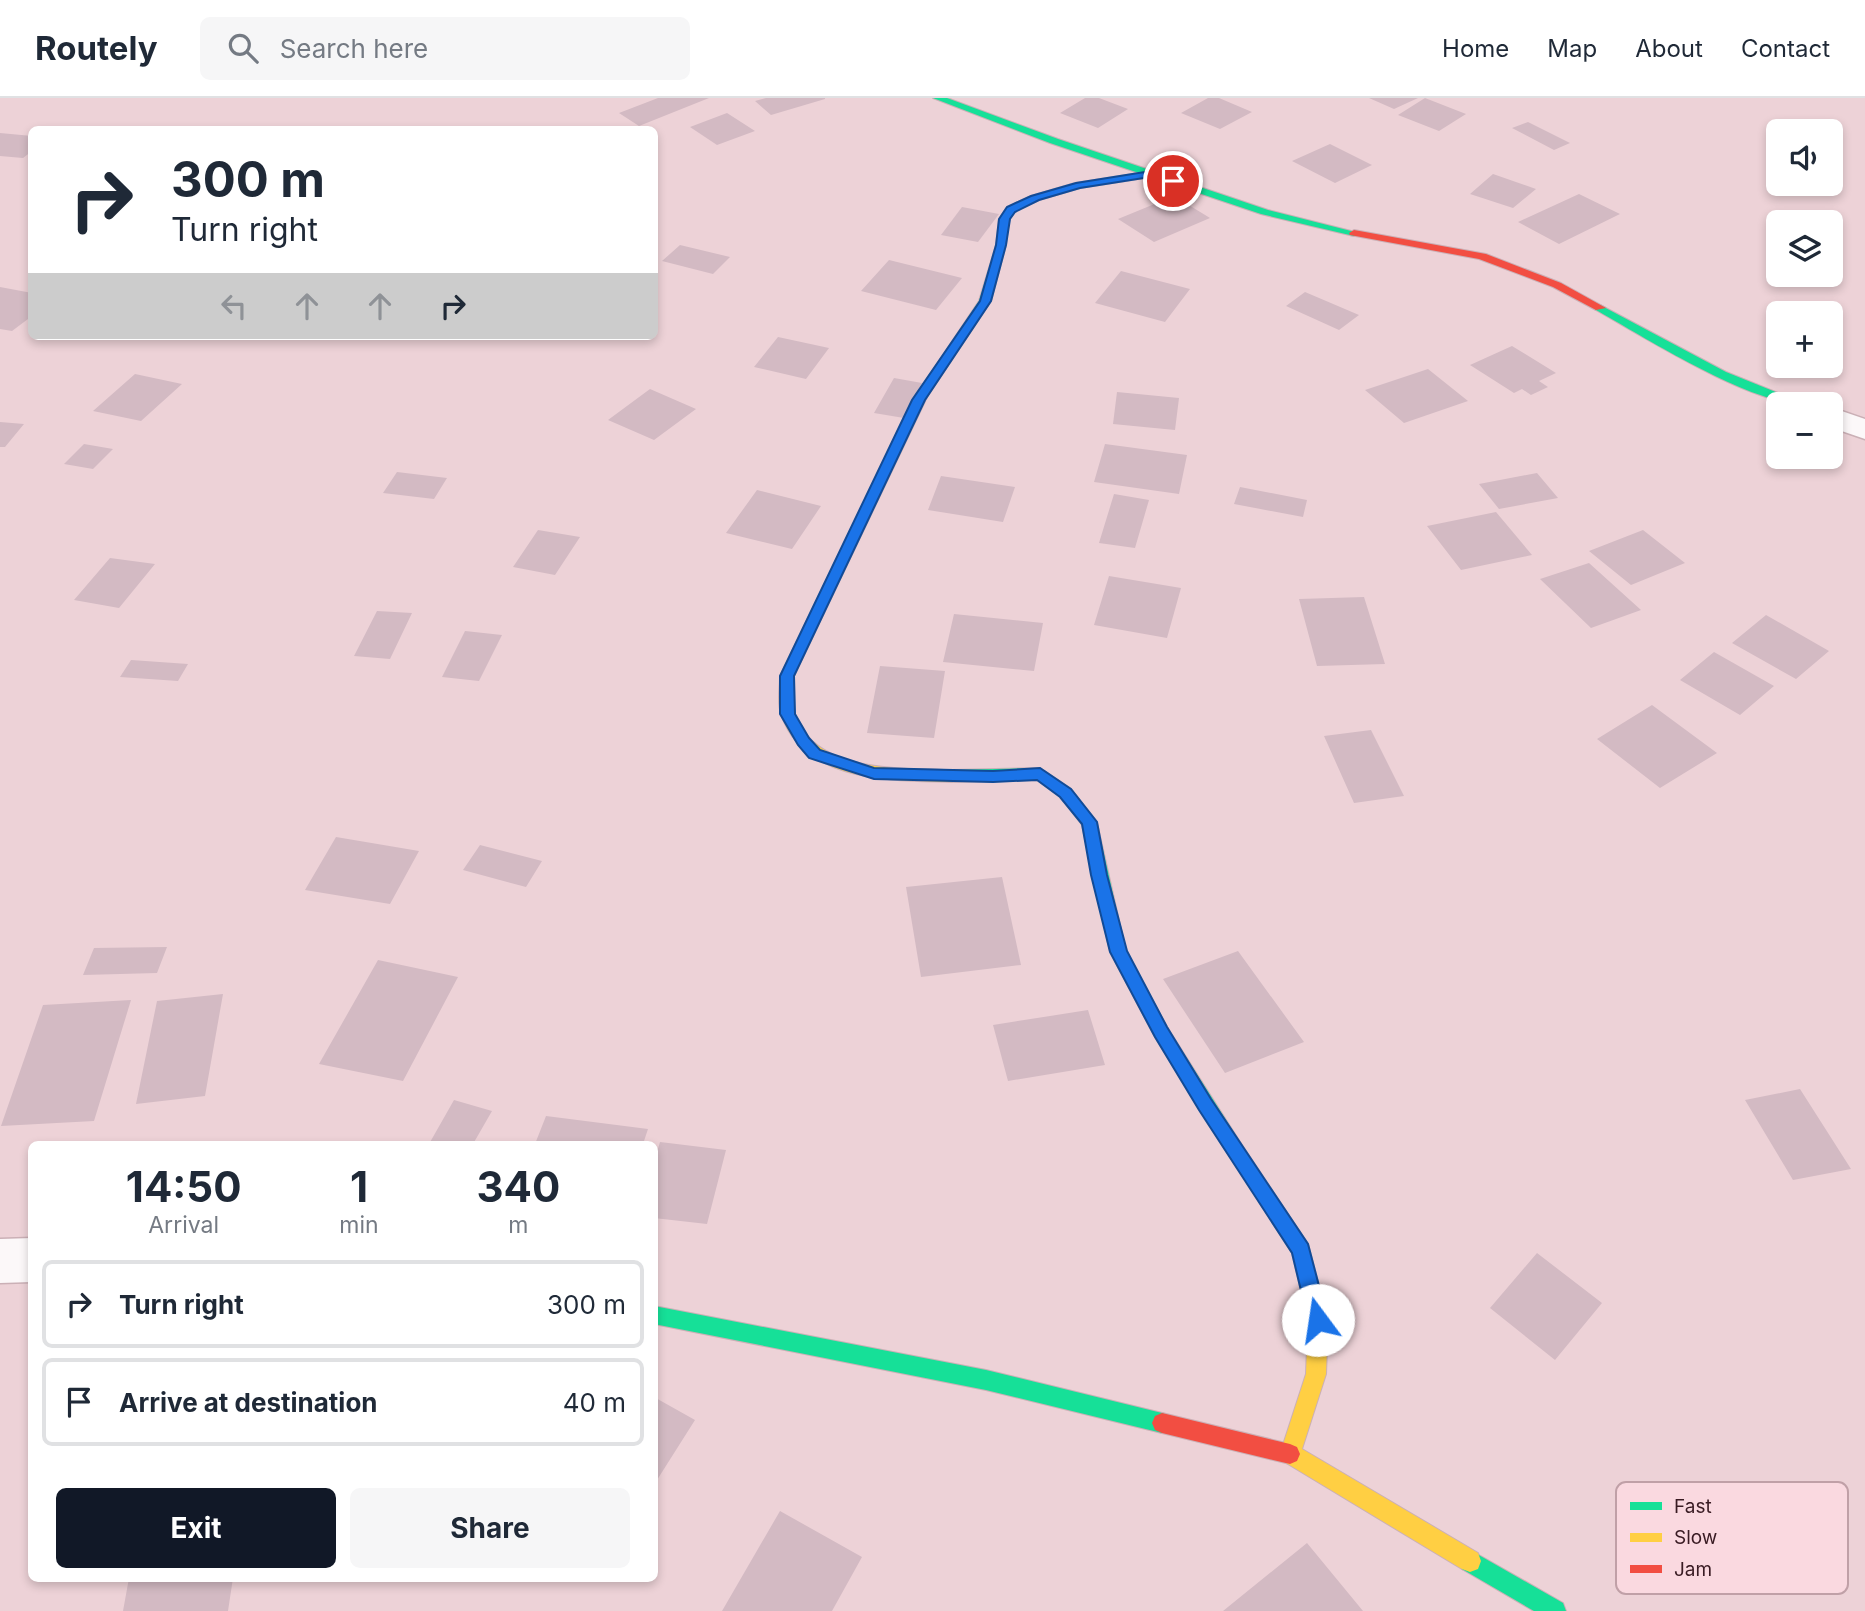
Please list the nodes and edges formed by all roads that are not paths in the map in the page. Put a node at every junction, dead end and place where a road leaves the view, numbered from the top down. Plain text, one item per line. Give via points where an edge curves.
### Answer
1 (938, 98) edge
2 (1151, 174) junction
3 (1767, 392) edge
4 (1843, 421) edge
5 (1865, 430) edge
6 (28, 1260) edge
7 (0, 1261) edge
8 (658, 1315) edge
9 (1290, 1454) junction
10 (1555, 1611) edge

1 - 2 street
2 - 3 street via 1329,228 1482,256 1557,285 1722,375
2 - 9 street via 1035,198 1011,209 1004,219 985,301 919,400 787,676 788,714 815,754 874,773 1040,774 1066,793 1089,822 1118,952 1205,1104 1301,1250 1318,1320 1316,1374
4 - 5 street
6 - 7 street
8 - 9 street via 986,1380
9 - 10 street

